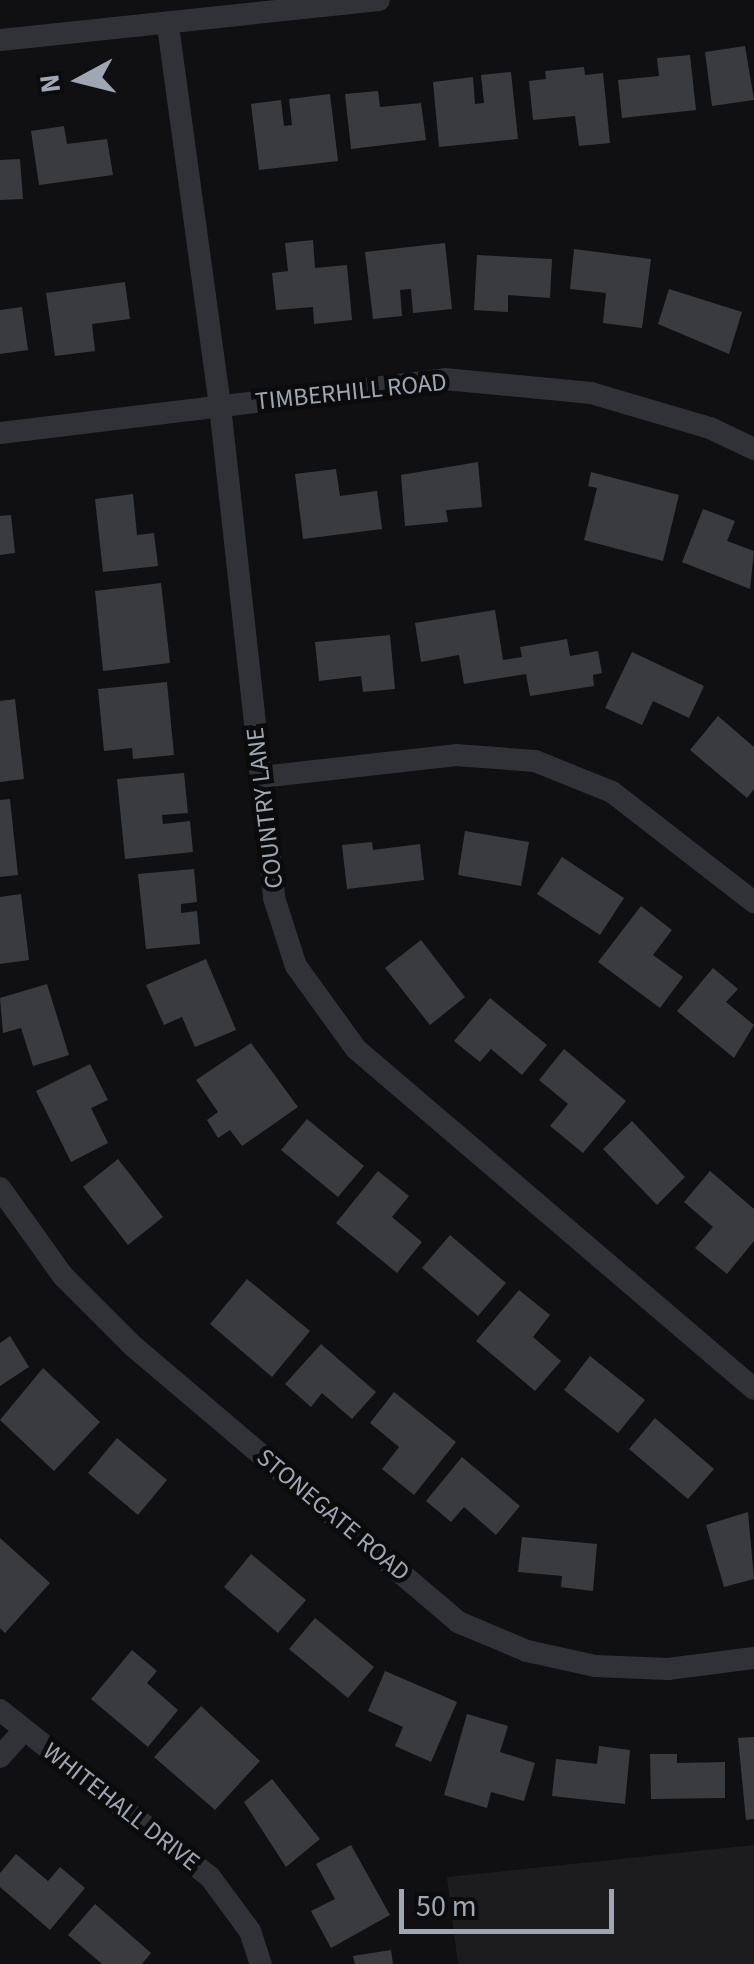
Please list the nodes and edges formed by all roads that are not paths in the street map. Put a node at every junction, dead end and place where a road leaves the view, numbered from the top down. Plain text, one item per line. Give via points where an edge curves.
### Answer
1 (379, 0) edge
2 (168, 26) junction
3 (0, 40) edge
4 (220, 406) junction
5 (0, 433) edge
6 (754, 449) edge
7 (261, 778) junction
8 (754, 902) edge
9 (0, 1188) edge
10 (754, 1389) edge
11 (754, 1658) edge
12 (0, 1710) edge
13 (24, 1730) junction
14 (0, 1757) edge
15 (261, 1964) edge

1 - 2 street
2 - 3 street
2 - 4 street, COUNTRY LANE
4 - 5 street, TIMBERHILL ROAD
4 - 6 street, TIMBERHILL ROAD via 444,379 590,393 710,428
4 - 7 street, COUNTRY LANE
7 - 8 street via 456,754 535,760 612,792
7 - 10 street, COUNTRY LANE via 274,898 296,966 356,1049
9 - 11 street, STONEGATE ROAD via 64,1276 134,1346 458,1622 527,1652 594,1666 668,1669
12 - 13 street, WHITEHALL DRIVE
13 - 14 street
13 - 15 street, WHITEHALL DRIVE via 210,1877 250,1932

